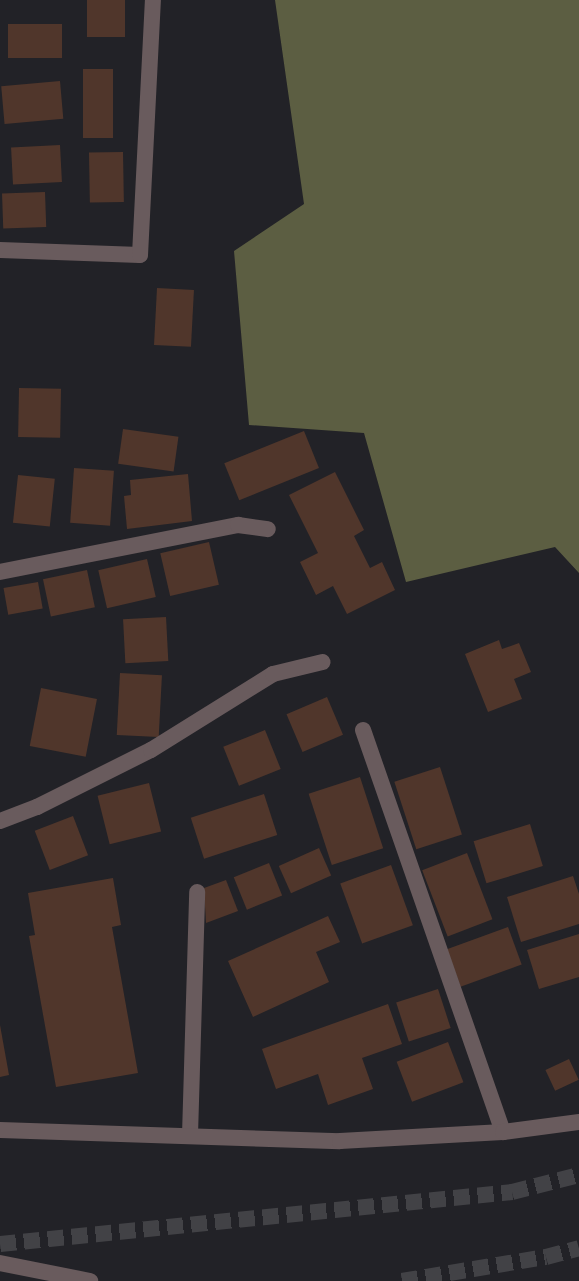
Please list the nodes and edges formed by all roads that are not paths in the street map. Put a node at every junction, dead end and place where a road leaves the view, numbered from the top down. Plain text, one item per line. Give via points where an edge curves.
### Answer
1 (153, 0) edge
2 (0, 250) edge
3 (268, 529) dead end
4 (0, 572) edge
5 (322, 662) dead end
6 (363, 730) dead end
7 (0, 821) edge
8 (197, 892) dead end
9 (579, 1122) edge
10 (0, 1130) edge
11 (503, 1132) junction
12 (190, 1135) junction
13 (0, 1263) edge
14 (90, 1281) edge

1 - 2 street via 140,255
3 - 4 street via 238,525
5 - 7 street via 273,674 151,750 37,807
6 - 11 street
8 - 12 street
9 - 11 street
10 - 12 street
11 - 12 street via 340,1141
13 - 14 street

